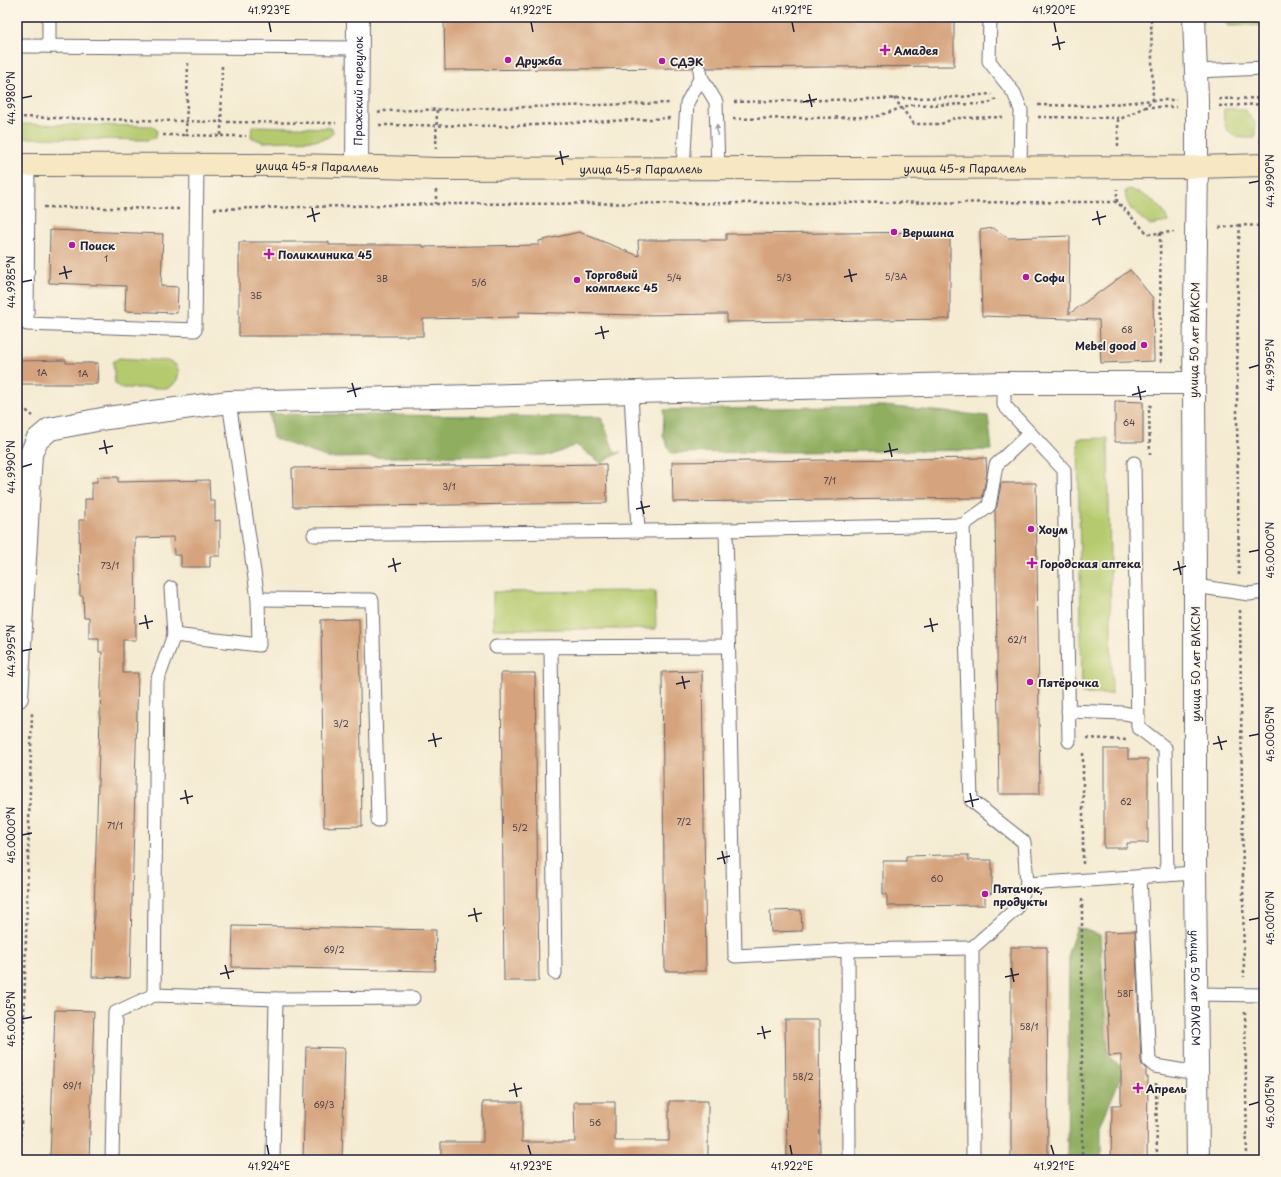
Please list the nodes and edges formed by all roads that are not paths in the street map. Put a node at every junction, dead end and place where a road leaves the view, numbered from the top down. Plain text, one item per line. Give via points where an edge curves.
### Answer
1 (49, 17) edge
2 (358, 17) edge
3 (990, 17) edge
4 (1194, 17) edge
5 (17, 46) edge
6 (49, 46) junction
7 (358, 48) junction
8 (1264, 68) edge
9 (1197, 71) junction
10 (197, 164) junction
11 (22, 165) edge
12 (1262, 165) edge
13 (357, 166) junction
14 (1020, 167) junction
15 (683, 168) junction
16 (1197, 168) junction
17 (718, 169) junction
18 (1004, 383) junction
19 (1194, 383) junction
20 (631, 393) junction
21 (229, 402) junction
22 (1030, 433) junction
23 (1134, 463) dead end
24 (963, 525) junction
25 (726, 530) junction
26 (638, 531) junction
27 (314, 535) dead end
28 (1195, 586) junction
29 (171, 588) dead end
30 (1264, 592) edge
31 (258, 599) junction
32 (174, 635) junction
33 (728, 646) junction
34 (496, 647) dead end
35 (551, 647) junction
36 (25, 701) edge
37 (1068, 711) junction
38 (1138, 716) junction
39 (1069, 741) dead end
40 (378, 820) dead end
41 (1195, 873) junction
42 (1167, 875) junction
43 (1140, 877) junction
44 (1027, 884) junction
45 (972, 948) junction
46 (848, 950) junction
47 (555, 973) dead end
48 (1196, 994) junction
49 (1264, 995) edge
50 (154, 996) junction
51 (413, 998) dead end
52 (276, 999) junction
53 (1197, 1073) junction
54 (112, 1160) edge
55 (273, 1160) edge
56 (849, 1160) edge
57 (973, 1160) edge
58 (1198, 1160) edge

1 - 6 lane
2 - 7 street, Пражский переулок
3 - 14 lane via 989,61 1014,93
4 - 9 street, улица 50 лет ВЛКСМ
5 - 6 lane
6 - 7 lane
7 - 13 street, Пражский переулок
8 - 9 lane
9 - 16 street, улица 50 лет ВЛКСМ
10 - 11 main road, улица 45-я Параллель
10 - 11 lane via 195,330 27,324 28,207
10 - 13 main road, улица 45-я Параллель
12 - 16 main road, улица 45-я Параллель
13 - 15 main road, улица 45-я Параллель via 436,169
14 - 16 main road, улица 45-я Параллель
14 - 17 main road, улица 45-я Параллель
15 - 17 main road, улица 45-я Параллель
17 -> 15 lane via 716,102 700,74 687,103
16 - 19 street, улица 50 лет ВЛКСМ
18 - 19 street
18 - 20 street
18 - 22 lane via 1004,405
19 - 28 street, улица 50 лет ВЛКСМ
20 - 21 street
20 - 26 lane
21 - 31 lane
21 - 36 street via 107,418 50,429 37,440 31,454
22 - 24 lane via 996,465 989,506
22 - 37 lane via 1064,470
23 - 38 lane
24 - 25 lane
24 - 44 lane via 970,800 1024,842
25 - 26 lane
25 - 33 lane
26 - 27 lane
28 - 30 lane via 1249,594
28 - 41 street, улица 50 лет ВЛКСМ
29 - 32 lane
31 - 32 lane via 259,644
31 - 40 lane via 372,600
32 - 50 lane via 157,681
33 - 35 lane
33 - 46 lane via 734,956
34 - 35 lane
35 - 47 lane
37 - 38 lane
37 - 39 lane
38 - 42 lane via 1138,727 1164,748
41 - 42 lane
41 - 48 street, улица 50 лет ВЛКСМ
42 - 43 lane
43 - 44 lane
43 - 53 lane via 1149,1062 1155,1066
44 - 45 lane via 1016,909
45 - 46 lane
45 - 57 lane
46 - 56 lane
48 - 49 lane
48 - 53 street, улица 50 лет ВЛКСМ
50 - 52 lane
50 - 54 lane via 115,1014
51 - 52 lane
52 - 55 lane
53 - 58 street, улица 50 лет ВЛКСМ

